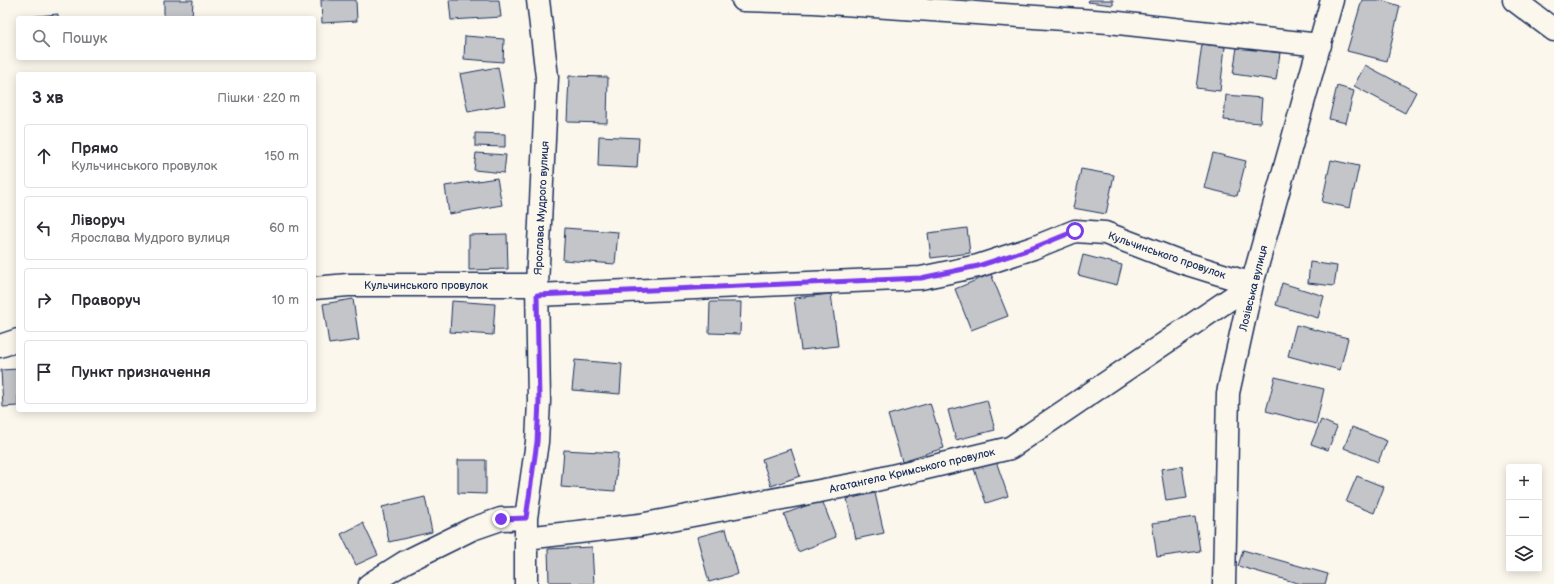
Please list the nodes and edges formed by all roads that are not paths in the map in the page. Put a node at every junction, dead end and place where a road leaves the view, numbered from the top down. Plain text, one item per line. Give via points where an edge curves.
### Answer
1 (538, 0) edge
2 (743, 0) edge
3 (1332, 0) edge
4 (1514, 0) edge
5 (1554, 30) edge
6 (1320, 45) junction
7 (1252, 284) junction
8 (316, 288) edge
9 (537, 290) junction
10 (16, 341) edge
11 (0, 346) edge
12 (526, 528) junction
13 (370, 584) edge
14 (526, 584) edge
15 (1224, 584) edge

1 - 9 street, Ярослава Мудрого вулиця via 546,77
2 - 6 street via 814,2 1109,22
3 - 6 street, Лозівська вулиця
4 - 5 street
6 - 7 street, Лозівська вулиця
7 - 9 street, Кульчинського провулок via 1181,262 1105,233 1075,231 978,266 921,278
7 - 12 street, Агатангела Кримського провулок via 1010,448 867,482 640,525
7 - 15 street, Лозівська вулиця via 1228,393
8 - 9 street, Кульчинського провулок via 348,285
9 - 12 street, Ярослава Мудрого вулиця via 539,401 537,442
10 - 11 street
12 - 13 street, Агатангела Кримського провулок via 501,519 472,529 405,562
12 - 14 street, Ярослава Мудрого вулиця

